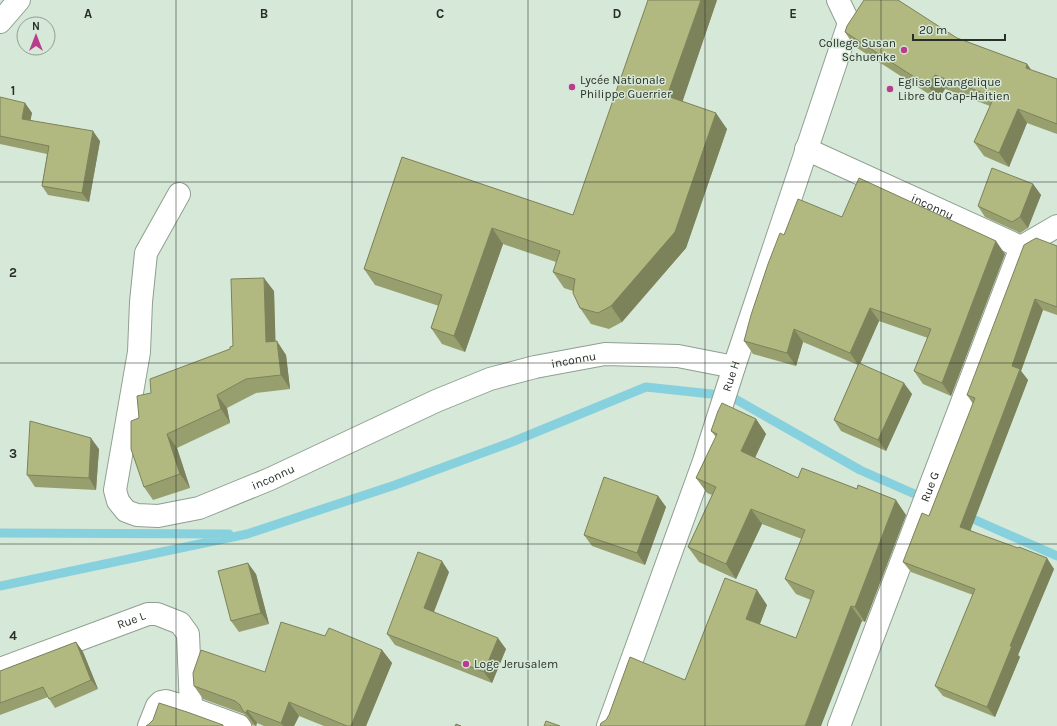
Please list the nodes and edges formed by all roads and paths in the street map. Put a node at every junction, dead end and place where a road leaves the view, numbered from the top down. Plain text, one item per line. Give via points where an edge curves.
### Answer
1 (19, 0) edge
2 (838, 0) edge
3 (0, 22) edge
4 (806, 149) junction
5 (179, 194) dead end
6 (1057, 226) edge
7 (1021, 247) junction
8 (734, 367) junction
9 (0, 669) edge
10 (191, 708) junction
11 (149, 726) edge
12 (240, 726) edge
13 (608, 726) edge
14 (839, 726) edge

1 - 3 street
2 - 4 street, Rue H via 849,23
4 - 7 street, inconnu
4 - 8 street, Rue H
5 - 8 street, inconnu via 146,253 139,352 115,490 118,501 126,511 137,515 158,516 199,508 270,480 436,401 490,379 535,367 605,354 678,356
6 - 7 street
7 - 14 street, Rue G
8 - 13 street, Rue H via 704,461
9 - 10 street, Rue L via 148,614 157,614 180,623 188,634
10 - 11 street via 161,702
10 - 12 street

